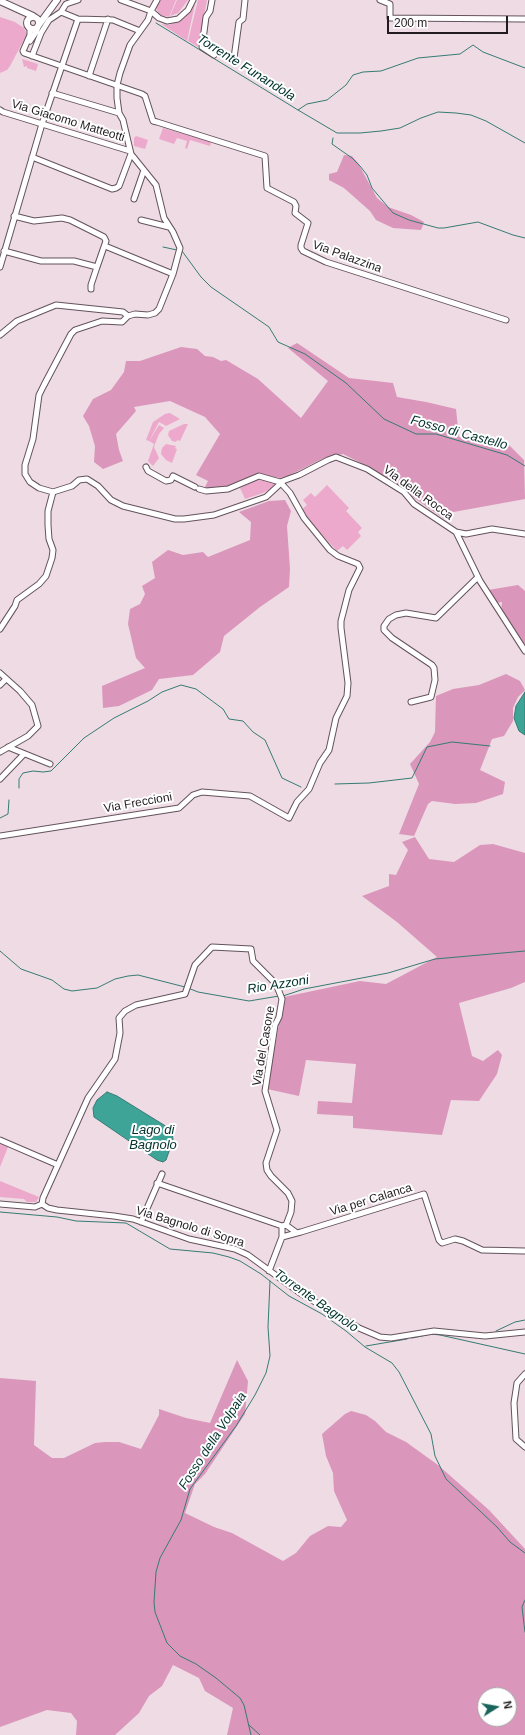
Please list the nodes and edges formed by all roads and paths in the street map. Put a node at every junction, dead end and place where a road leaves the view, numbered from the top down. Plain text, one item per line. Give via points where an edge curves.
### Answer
1 (57, 0) edge
2 (78, 0) edge
3 (121, 0) edge
4 (157, 0) edge
5 (193, 0) edge
6 (212, 0) edge
7 (245, 0) edge
8 (380, 0) edge
9 (0, 1) edge
10 (18, 10) junction
11 (151, 11) junction
12 (49, 12) junction
13 (61, 12) junction
14 (35, 18) junction
15 (78, 19) junction
16 (108, 19) junction
17 (525, 19) edge
18 (27, 22) junction
19 (38, 26) junction
20 (30, 28) junction
21 (140, 31) junction
22 (28, 43) junction
23 (214, 54) dead end
24 (32, 56) junction
25 (234, 58) dead end
26 (62, 66) junction
27 (89, 76) junction
28 (117, 85) junction
29 (52, 93) junction
30 (0, 110) edge
31 (119, 113) junction
32 (42, 124) junction
33 (130, 152) junction
34 (32, 157) junction
35 (144, 170) junction
36 (134, 198) dead end
37 (14, 216) junction
38 (141, 220) dead end
39 (169, 227) junction
40 (105, 246) junction
41 (4, 251) junction
42 (0, 267) edge
43 (97, 267) junction
44 (174, 274) junction
45 (91, 289) dead end
46 (128, 316) junction
47 (506, 320) dead end
48 (0, 335) edge
49 (146, 467) dead end
50 (280, 482) junction
51 (53, 492) junction
52 (456, 532) junction
53 (525, 534) edge
54 (478, 577) junction
55 (0, 629) edge
56 (525, 651) edge
57 (0, 673) edge
58 (6, 679) junction
59 (0, 685) edge
60 (411, 702) dead end
61 (8, 747) junction
62 (0, 751) edge
63 (24, 754) junction
64 (50, 764) dead end
65 (0, 779) edge
66 (0, 836) edge
67 (0, 1140) edge
68 (58, 1165) junction
69 (162, 1174) dead end
70 (157, 1184) junction
71 (0, 1204) edge
72 (42, 1204) junction
73 (140, 1222) junction
74 (284, 1225) junction
75 (297, 1233) junction
76 (282, 1237) junction
77 (525, 1251) edge
78 (269, 1271) junction
79 (525, 1332) edge
80 (525, 1374) edge
81 (525, 1446) edge

1 - 12 street
2 - 13 street via 66,4
3 - 11 street
4 - 11 street
5 - 11 street via 188,10 173,21 159,18
6 - 23 street via 206,17 202,47
7 - 25 street
8 - 17 street via 390,4 390,18
9 - 10 street
10 - 14 street
10 - 18 street
11 - 21 street
12 - 14 street
12 - 19 street
13 - 15 street
13 - 24 street via 53,16 45,26
14 - 18 street via 29,18
14 - 19 street
15 - 16 street
15 - 26 street
16 - 21 street
16 - 27 street
18 - 20 street
19 - 20 street via 35,29
19 - 22 street
20 - 22 street
21 - 28 street via 130,45
22 - 24 street via 23,52
24 - 26 street
26 - 27 street
26 - 29 street
27 - 28 street
28 - 31 street
28 - 47 street, Via Palazzina via 145,96 153,121 265,156 267,188 294,202 295,213 308,223 300,248 303,251 326,262
29 - 31 street
29 - 32 street
30 - 32 street, Via Giacomo Matteotti
31 - 33 street
32 - 33 street, Via Giacomo Matteotti
32 - 34 street
33 - 34 street via 119,186 114,189
33 - 35 street
34 - 37 street
35 - 36 street
35 - 39 street via 158,189 162,212
37 - 40 street via 34,221 62,218 70,220 106,238
37 - 41 street
38 - 39 street
39 - 44 street via 180,248
40 - 43 street
40 - 44 street
41 - 42 street
41 - 43 street via 41,261 74,261
43 - 45 street via 90,285
44 - 46 street via 155,313
46 - 48 street via 123,312 56,305 17,320
46 - 51 street via 122,322 102,321 75,330 39,395 25,474 30,482 39,488
49 - 50 street via 148,471 166,481 171,480 173,476 206,491 228,488 259,476
50 - 51 street, Via della Rocca via 266,497 214,515 184,519 123,506 111,500 87,479
50 - 52 street, Via della Rocca via 336,457 367,469 404,492 414,504
50 - 66 street, Via Freccioni via 330,550 358,564 360,568 349,590 341,621 347,696 336,718 329,750 320,763 309,789 297,802 289,818 250,796 202,792 193,795 179,808
51 - 55 street via 48,511 49,539 53,550 46,576 17,600
52 - 53 street via 466,534 492,529
52 - 54 street
54 - 56 street
54 - 60 street via 436,618 396,614 384,626 384,630 392,638 434,668 435,680 431,697
57 - 58 street
58 - 59 street
58 - 61 street via 32,705 38,726 28,736
61 - 62 street
61 - 63 street
63 - 64 street
63 - 65 street
67 - 68 street
68 - 72 street
68 - 74 street, Via del Casone via 88,1098 116,1059 120,1033 119,1018 125,1011 136,1005 186,994 195,965 210,948 251,949 253,961 276,984 281,997 265,1091 277,1130 266,1164 267,1170 292,1201 291,1212
69 - 70 street
70 - 73 street
70 - 74 street
71 - 72 street via 35,1207
72 - 73 street, Via Bagnolo di Sopra via 57,1210 114,1216
73 - 78 street, Via Bagnolo di Sopra via 189,1239 235,1248
74 - 75 street
74 - 76 street, Via del Casone
75 - 76 street
75 - 77 street, Via per Calanca via 424,1194 438,1240 442,1243 455,1239 482,1250
76 - 78 street, Via del Casone
78 - 79 street, Via Bagnolo di Sopra via 300,1293 380,1338 434,1331 485,1336
80 - 81 street via 517,1383 514,1403 516,1439

